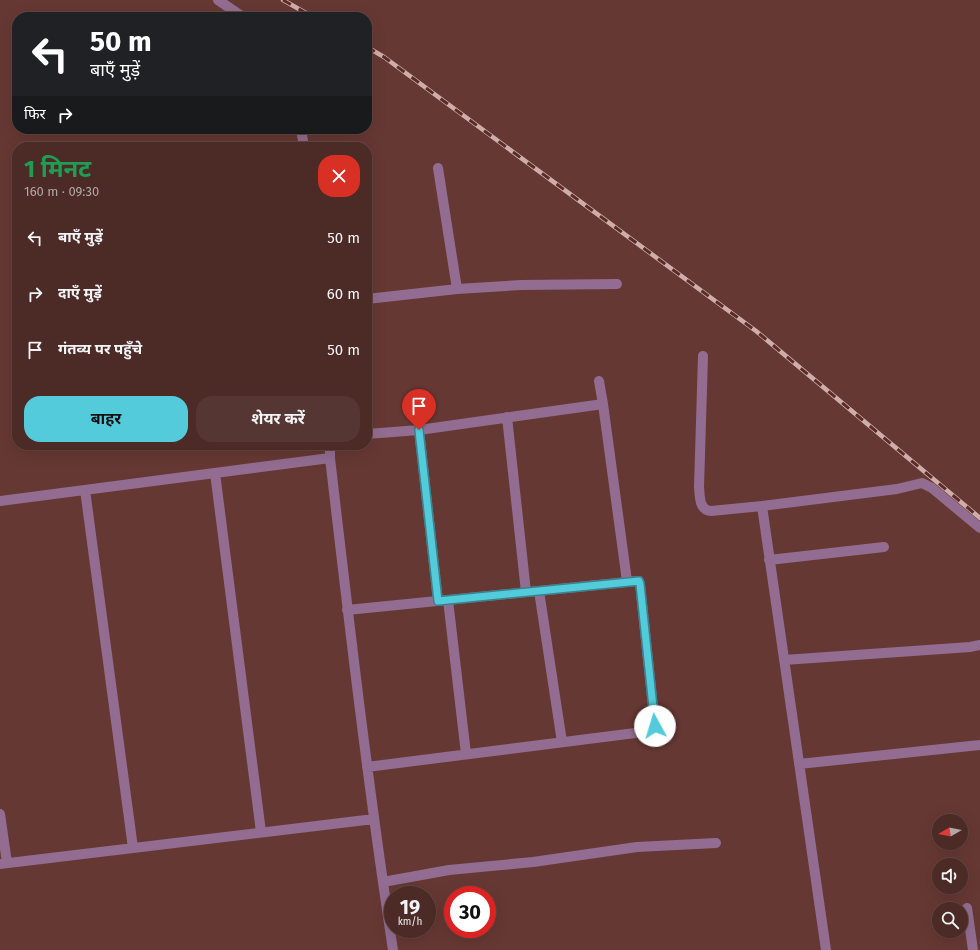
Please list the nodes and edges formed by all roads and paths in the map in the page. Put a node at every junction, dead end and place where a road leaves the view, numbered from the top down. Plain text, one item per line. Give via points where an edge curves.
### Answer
1 (218, 0) edge
2 (236, 12) edge
3 (438, 168) dead end
4 (617, 284) dead end
5 (457, 289) junction
6 (372, 298) edge
7 (703, 356) dead end
8 (599, 381) dead end
9 (603, 404) junction
10 (507, 417) junction
11 (419, 430) junction
12 (372, 434) edge
13 (330, 450) edge
14 (330, 458) junction
15 (215, 473) junction
16 (85, 490) junction
17 (0, 501) edge
18 (762, 506) junction
19 (980, 528) edge
20 (884, 547) dead end
21 (770, 560) junction
22 (627, 582) junction
23 (539, 590) junction
24 (526, 592) junction
25 (443, 600) junction
26 (347, 610) junction
27 (980, 645) edge
28 (784, 660) junction
29 (562, 742) junction
30 (980, 745) edge
31 (466, 754) junction
32 (799, 764) junction
33 (367, 767) junction
34 (0, 814) edge
35 (374, 819) junction
36 (261, 832) junction
37 (716, 843) dead end
38 (133, 848) junction
39 (3, 863) edge
40 (383, 882) junction
41 (968, 915) edge
42 (389, 950) edge
43 (393, 950) edge
44 (826, 950) edge
45 (973, 950) edge

1 - 2 street
3 - 5 street
4 - 5 street
5 - 6 street
7 - 18 street via 699,487 703,508 711,511
8 - 9 street
9 - 10 street
9 - 22 street
10 - 11 street
10 - 24 street
11 - 12 street
11 - 25 street
13 - 14 street
14 - 15 street
14 - 26 street
15 - 16 street
15 - 36 street
16 - 17 street
16 - 38 street
18 - 19 street via 897,489 922,483 932,488
18 - 21 street
20 - 21 street
21 - 28 street
22 - 23 street
22 - 29 street via 639,581 640,584 655,726 651,731
23 - 24 street
23 - 29 street
24 - 25 street
25 - 26 street
25 - 31 street
26 - 33 street
27 - 28 street
28 - 32 street
29 - 31 street
30 - 32 street
31 - 33 street
32 - 44 street
33 - 35 street
34 - 39 street
35 - 36 street
35 - 40 street
36 - 38 street
37 - 40 street via 637,847 533,862 449,870
38 - 39 street
40 - 43 street
41 - 45 street
42 - 43 street

